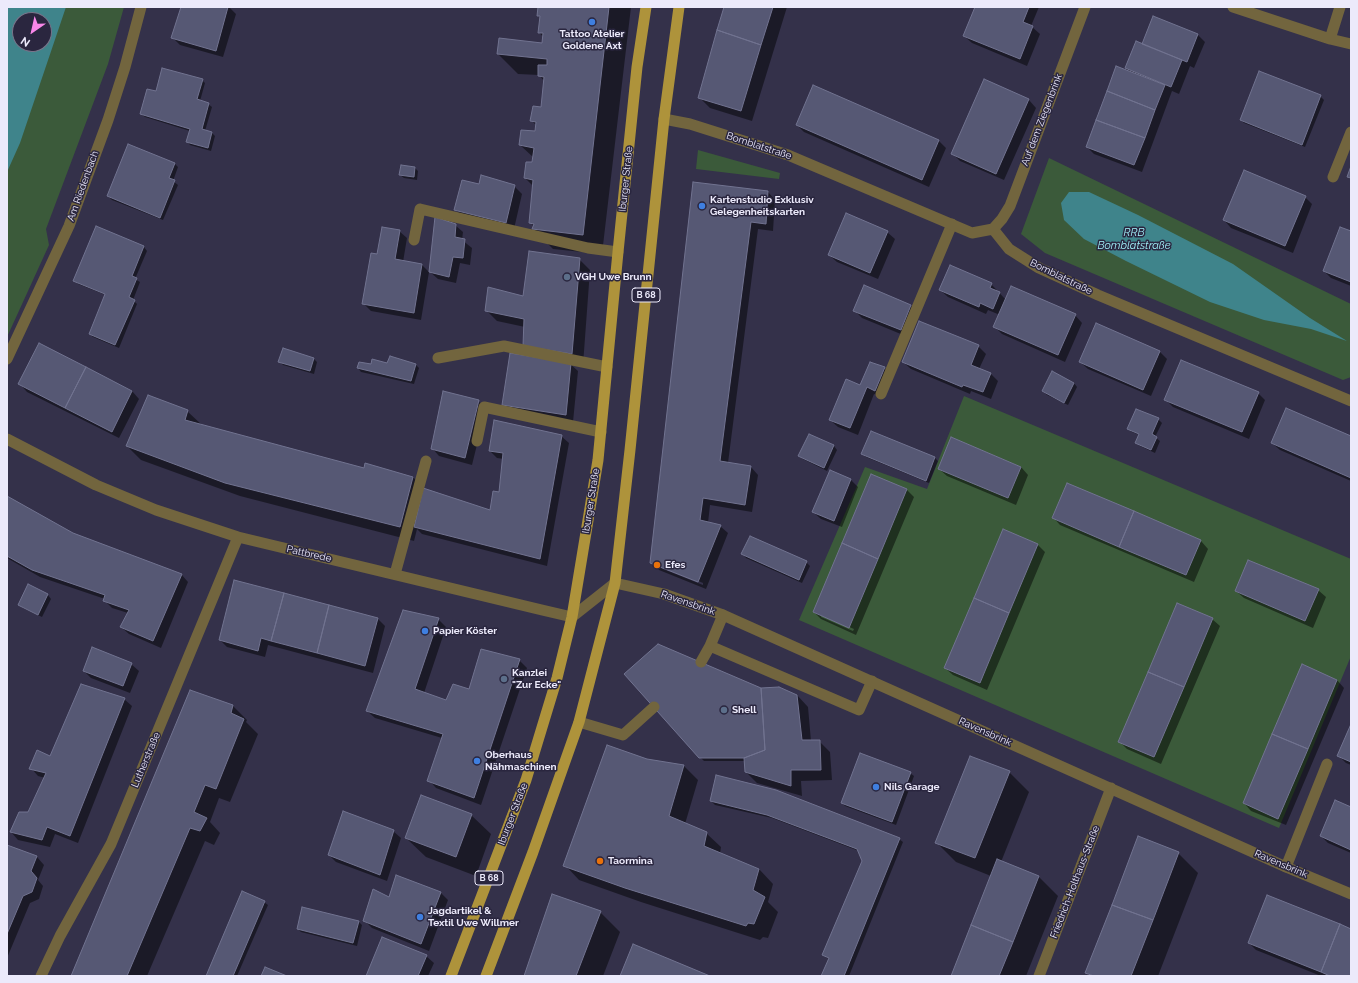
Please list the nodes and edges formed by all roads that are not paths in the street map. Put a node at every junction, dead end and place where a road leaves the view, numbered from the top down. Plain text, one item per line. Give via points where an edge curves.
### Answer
1 (142, 7) edge
2 (646, 7) edge
3 (679, 7) edge
4 (1084, 7) edge
5 (1233, 7) edge
6 (1340, 7) edge
7 (1330, 39) junction
8 (1351, 44) edge
9 (664, 119) junction
10 (1351, 132) edge
11 (1333, 177) dead end
12 (952, 224) junction
13 (993, 229) junction
14 (414, 240) dead end
15 (618, 252) junction
16 (438, 358) dead end
17 (7, 359) edge
18 (607, 367) junction
19 (881, 394) dead end
20 (1351, 400) edge
21 (601, 432) junction
22 (7, 439) edge
23 (477, 441) dead end
24 (426, 461) dead end
25 (238, 537) junction
26 (395, 574) junction
27 (615, 583) junction
28 (723, 615) junction
29 (572, 617) junction
30 (710, 646) junction
31 (701, 662) dead end
32 (872, 681) junction
33 (654, 707) dead end
34 (579, 722) junction
35 (1327, 764) dead end
36 (1111, 788) junction
37 (1286, 867) junction
38 (1351, 894) edge
39 (41, 976) edge
40 (451, 976) edge
41 (486, 976) edge
42 (1039, 976) edge

1 - 17 street, Am Riedenbach via 108,120 69,226
2 - 15 main road, Iburger Straße / B 68 via 637,67
3 - 9 main road, B 68
4 - 13 street, Auf dem Ziegenbrink via 1010,206
5 - 7 street
6 - 7 street
7 - 8 street
9 - 12 street, Bomblatstraße via 690,124 788,155
9 - 27 main road, B 68
10 - 11 street
12 - 13 street, Bomblatstraße via 972,233
12 - 19 street
13 - 20 street, Bomblatstraße via 1009,249 1039,268
14 - 15 street via 420,210 588,248
15 - 18 main road, Iburger Straße / B 68
16 - 18 street via 504,346
18 - 21 main road, Iburger Straße / B 68
21 - 23 street via 484,407
21 - 29 main road, Iburger Straße / B 68
22 - 25 street, Pattbrede via 96,485 156,510
24 - 26 street
25 - 26 street, Pattbrede
25 - 39 street, Lutherstraße via 111,844
26 - 29 street, Pattbrede
27 - 28 street, Ravensbrink via 664,594
27 - 29 street
27 - 34 main road, B 68
28 - 30 street
28 - 32 street, Ravensbrink
29 - 40 main road, Iburger Straße / B 68 via 557,678 526,780
30 - 31 street
30 - 32 street via 859,710
32 - 36 street, Ravensbrink
33 - 34 street via 623,735
34 - 41 main road, B 68
35 - 37 street
36 - 37 street, Ravensbrink
36 - 42 street, Friedrich-Holthaus-Straße
37 - 38 street, Ravensbrink

